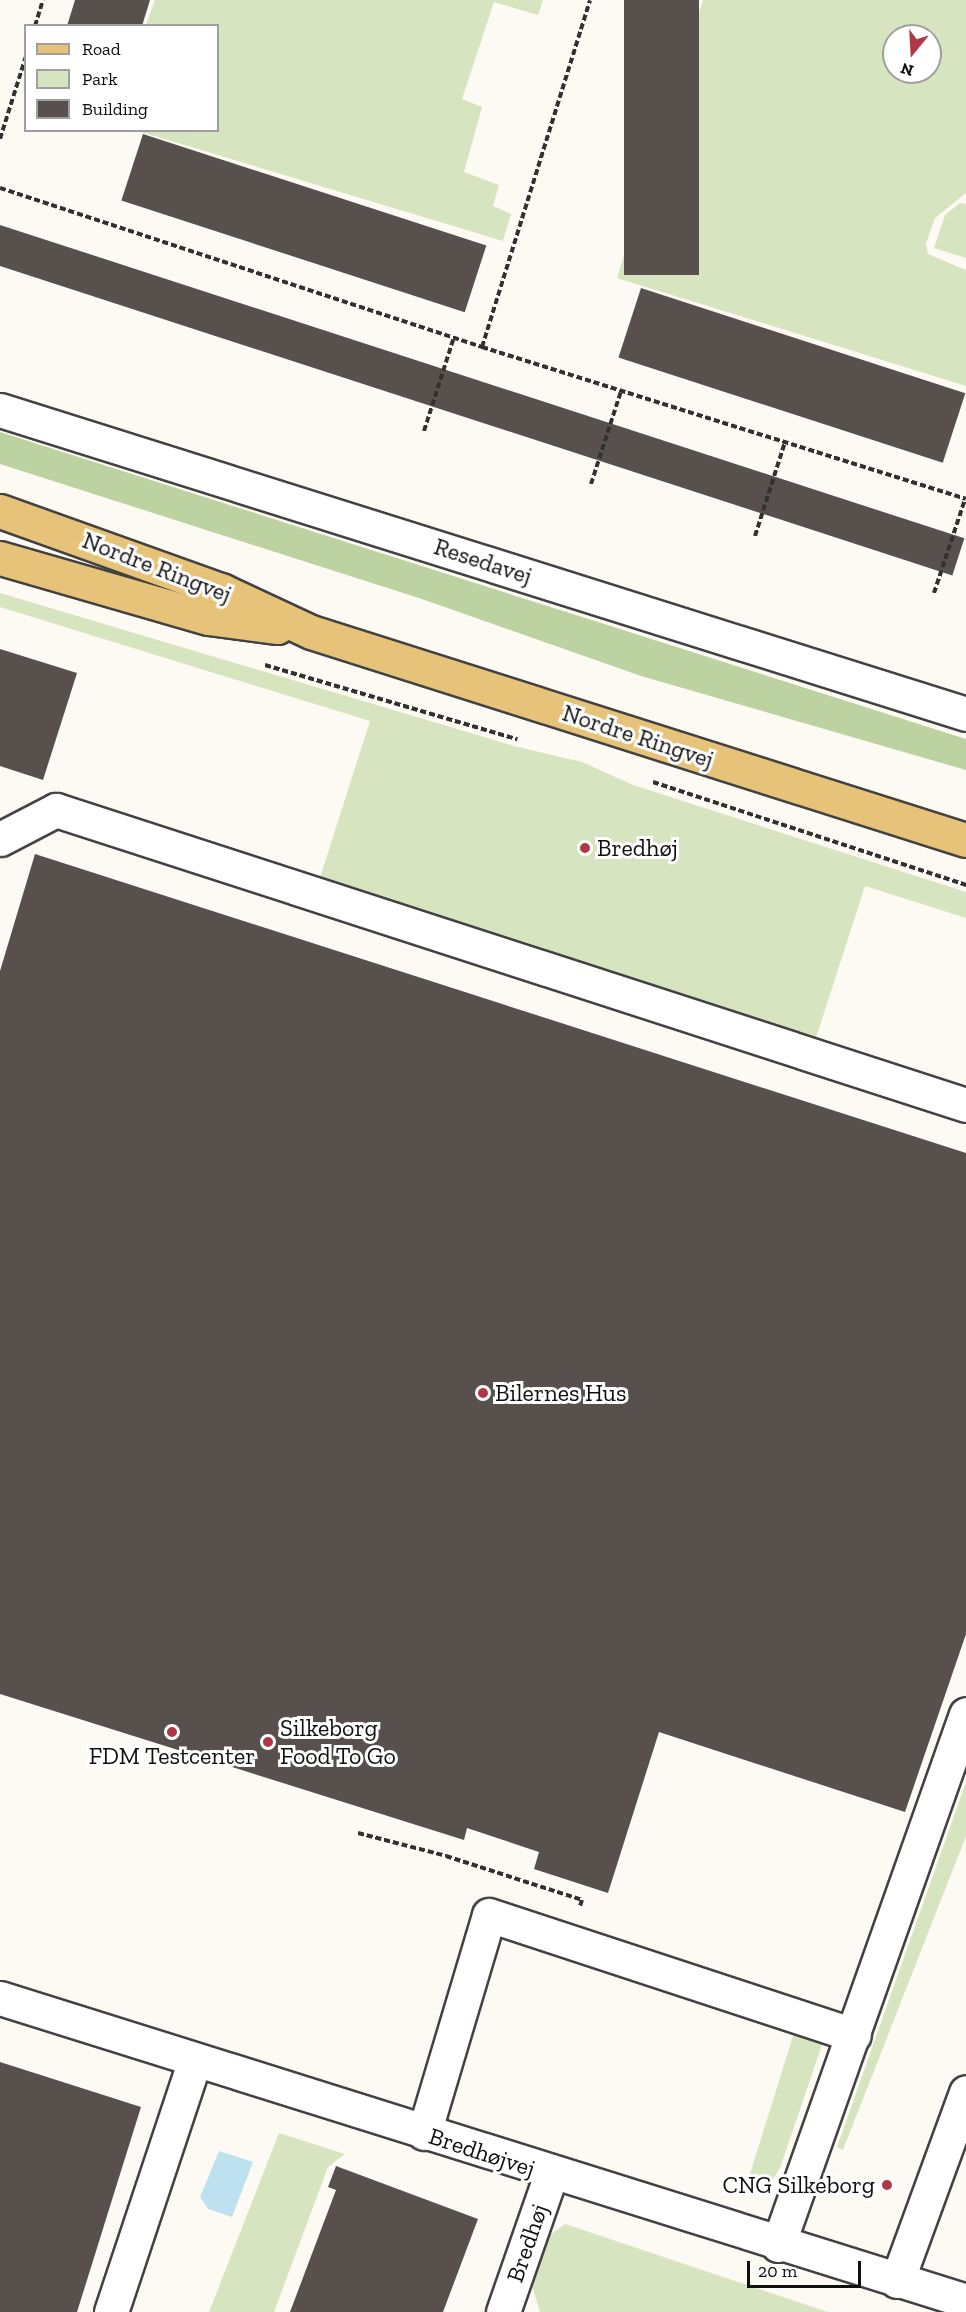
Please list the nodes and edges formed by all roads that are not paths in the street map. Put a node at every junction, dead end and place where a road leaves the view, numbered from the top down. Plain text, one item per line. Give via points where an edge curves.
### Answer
1 (0, 410) edge
2 (0, 511) edge
3 (0, 558) edge
4 (311, 632) junction
5 (966, 714) edge
6 (0, 839) edge
7 (966, 840) edge
8 (966, 1105) edge
9 (966, 1714) edge
10 (0, 1998) edge
11 (854, 2035) junction
12 (194, 2062) junction
13 (966, 2092) edge
14 (424, 2133) junction
15 (551, 2174) junction
16 (778, 2245) junction
17 (897, 2281) junction
18 (966, 2301) edge
19 (111, 2312) edge
20 (503, 2312) edge

1 - 5 street, Resedavej
2 - 4 main road, Nordre Ringvej via 221,590
3 - 4 main road, Nordre Ringvej via 208,618
4 - 7 main road, Nordre Ringvej
6 - 8 street via 57,810
9 - 11 street
10 - 12 street, Bredhøjvej
11 - 14 street via 489,1915
11 - 16 street
12 - 14 street, Bredhøjvej
12 - 19 street
13 - 17 street
14 - 15 street, Bredhøjvej
15 - 16 street, Bredhøjvej
15 - 20 street, Bredhøj
16 - 17 street, Bredhøjvej
17 - 18 street, Bredhøjvej

